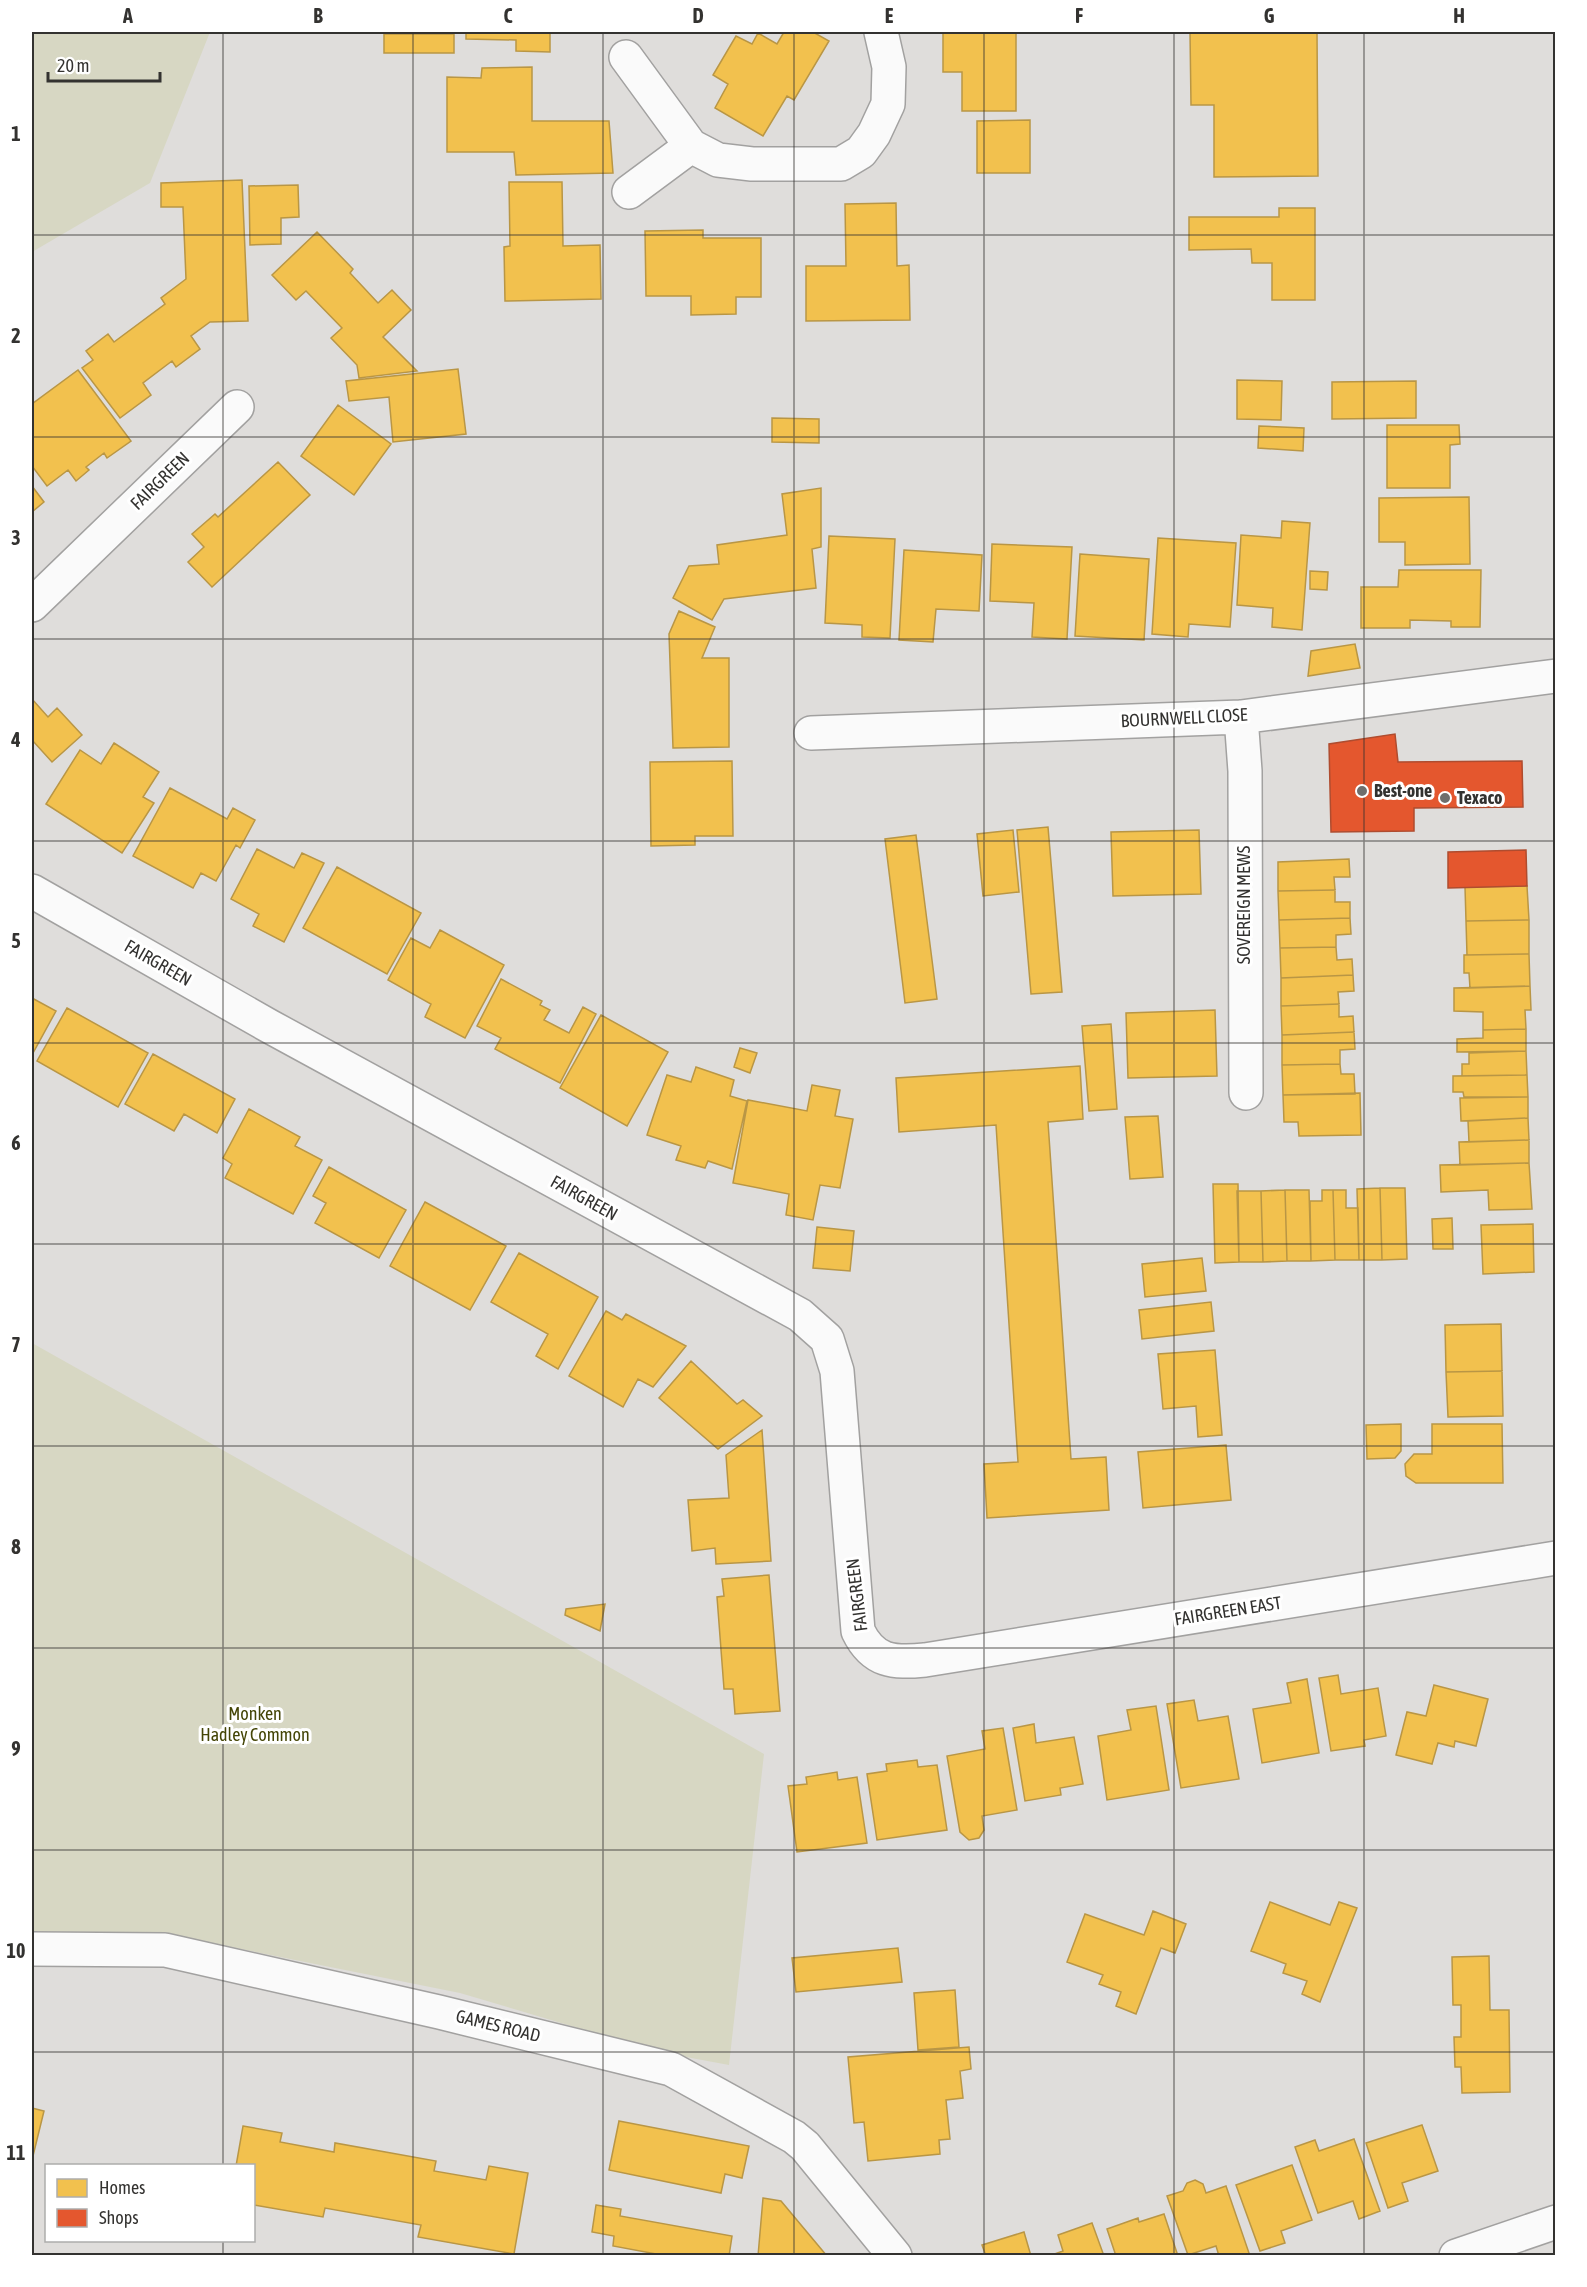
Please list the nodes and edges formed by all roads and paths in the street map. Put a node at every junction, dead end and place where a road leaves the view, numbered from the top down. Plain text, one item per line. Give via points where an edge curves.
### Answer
1 (881, 32) edge
2 (626, 57) dead end
3 (691, 146) junction
4 (629, 192) dead end
5 (237, 407) dead end
6 (32, 605) edge
7 (1556, 676) edge
8 (1241, 717) junction
9 (811, 733) dead end
10 (32, 891) edge
11 (1246, 1093) dead end
12 (1556, 1558) edge
13 (900, 1663) joint
14 (32, 1949) edge
15 (1556, 2222) edge
16 (895, 2256) edge
17 (1456, 2256) edge

1 - 3 street via 889,68 888,104 861,152 841,164 752,164 718,159
2 - 3 street
3 - 4 street
5 - 6 street, FAIRGREEN
7 - 8 street, BOURNWELL CLOSE
8 - 9 street, BOURNWELL CLOSE
8 - 11 street, SOVEREIGN MEWS via 1245,771
10 - 13 street, FAIRGREEN via 269,1026 800,1316 827,1339 837,1371 858,1631 865,1646 878,1656
12 - 13 street, FAIRGREEN EAST
14 - 16 street, GAMES ROAD via 165,1950 671,2068 805,2146
15 - 17 street

